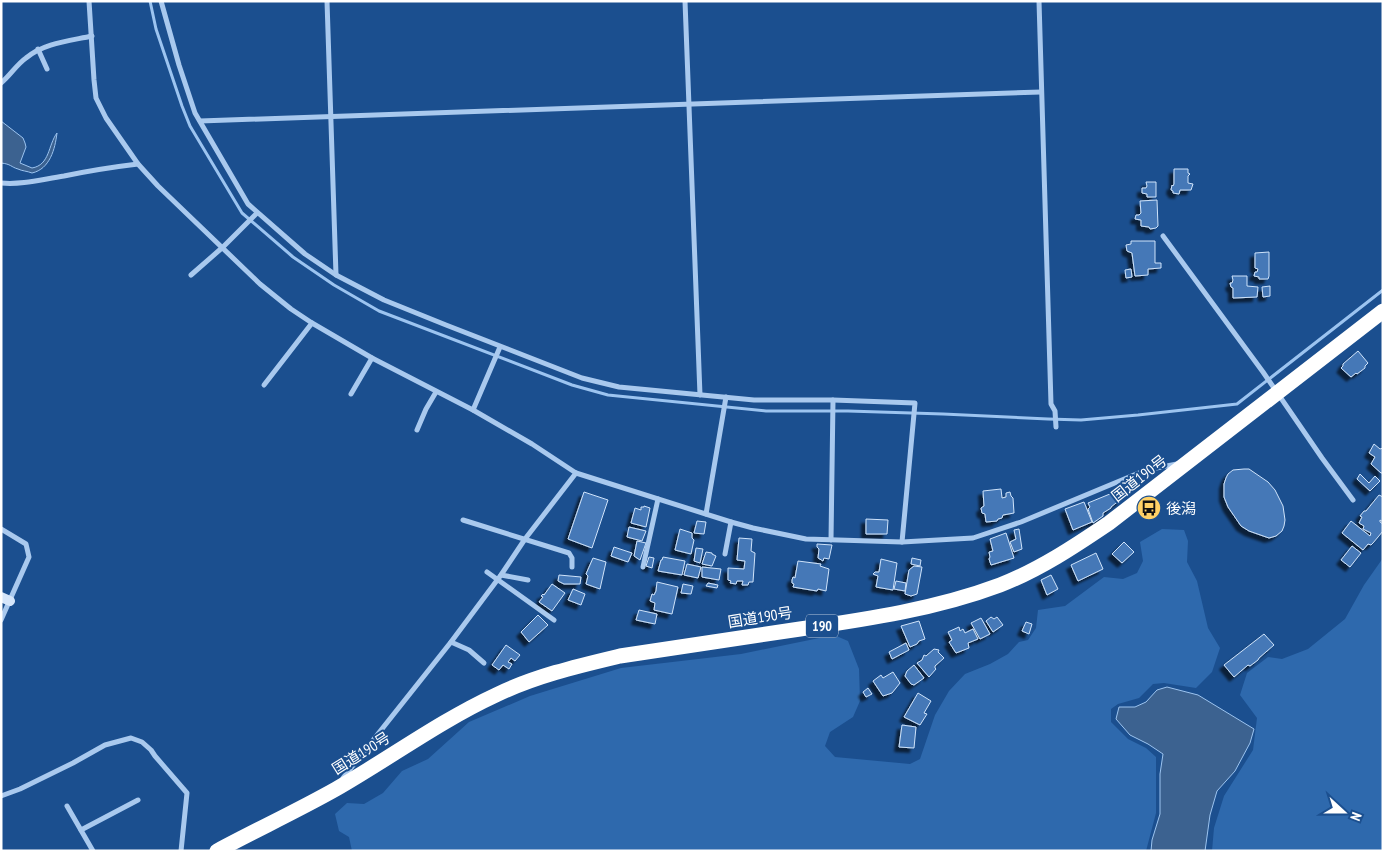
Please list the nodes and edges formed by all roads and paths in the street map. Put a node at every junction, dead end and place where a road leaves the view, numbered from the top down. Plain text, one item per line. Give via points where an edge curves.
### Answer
1 (90, 1) edge
2 (161, 1) edge
3 (327, 1) edge
4 (685, 1) edge
5 (1039, 1) edge
6 (92, 36) junction
7 (38, 49) junction
8 (47, 69) dead end
9 (1, 84) edge
10 (1041, 92) junction
11 (689, 104) junction
12 (331, 117) junction
13 (200, 121) junction
14 (138, 164) junction
15 (1, 183) edge
16 (257, 213) junction
17 (1163, 236) dead end
18 (223, 247) junction
19 (192, 275) dead end
20 (336, 275) junction
21 (1383, 311) edge
22 (312, 323) junction
23 (500, 347) junction
24 (372, 358) junction
25 (264, 385) dead end
26 (436, 392) junction
27 (1277, 393) junction
28 (351, 394) dead end
29 (700, 395) junction
30 (726, 398) junction
31 (833, 400) junction
32 (473, 410) junction
33 (1056, 427) dead end
34 (417, 430) dead end
35 (1189, 461) junction
36 (576, 473) junction
37 (658, 499) junction
38 (1353, 500) dead end
39 (706, 514) junction
40 (463, 520) dead end
41 (731, 522) junction
42 (1, 529) edge
43 (525, 540) junction
44 (831, 540) junction
45 (902, 542) junction
46 (725, 554) dead end
47 (572, 567) dead end
48 (643, 567) dead end
49 (487, 572) dead end
50 (499, 577) junction
51 (528, 580) dead end
52 (6, 599) edge
53 (1, 620) edge
54 (554, 620) dead end
55 (451, 642) junction
56 (484, 663) dead end
57 (335, 790) junction
58 (1, 796) edge
59 (138, 800) dead end
60 (67, 806) dead end
61 (81, 830) junction
62 (93, 851) edge
63 (181, 851) edge
64 (217, 851) edge

1 - 6 street
2 - 13 street via 179,65
3 - 12 street
4 - 11 street
5 - 10 street
6 - 7 street
6 - 14 street via 96,98
7 - 8 street
7 - 9 street
10 - 11 street
10 - 33 street via 1051,404
11 - 12 street
11 - 29 street
12 - 13 street
12 - 20 street
13 - 16 street via 248,204
14 - 15 street via 38,181
14 - 18 street
16 - 18 street
16 - 20 street via 305,254
17 - 27 street
18 - 19 street
18 - 22 street via 260,284
20 - 23 street via 384,300
21 - 27 highway, 国道190号 / 190
22 - 24 street
22 - 25 street
23 - 29 street via 601,383
23 - 32 street
24 - 26 street
24 - 28 street
26 - 32 street
26 - 34 street
27 - 35 highway, 国道190号 / 190
27 - 38 street
29 - 30 street
30 - 31 street
30 - 39 street
31 - 44 street
31 - 45 street via 915,403
32 - 36 street
35 - 45 street via 1146,470 1021,522 973,538
35 - 57 highway, 国道190号 / 190 via 1088,538 1002,584 934,605 867,619 620,656 564,671 498,694 443,722
36 - 37 street
36 - 43 street
37 - 39 street
37 - 48 street
39 - 41 street
40 - 43 street
41 - 44 street
41 - 46 street
42 - 52 street via 26,544 29,557
43 - 47 street via 569,553
43 - 50 street
44 - 45 street
49 - 50 street
50 - 51 street
50 - 54 street
50 - 55 street
52 - 53 street
55 - 56 street via 469,650
55 - 57 street
57 - 64 highway, 国道190号 / 190
58 - 63 street via 105,745 131,738 151,750 187,793
59 - 61 street
60 - 61 street
61 - 62 street

